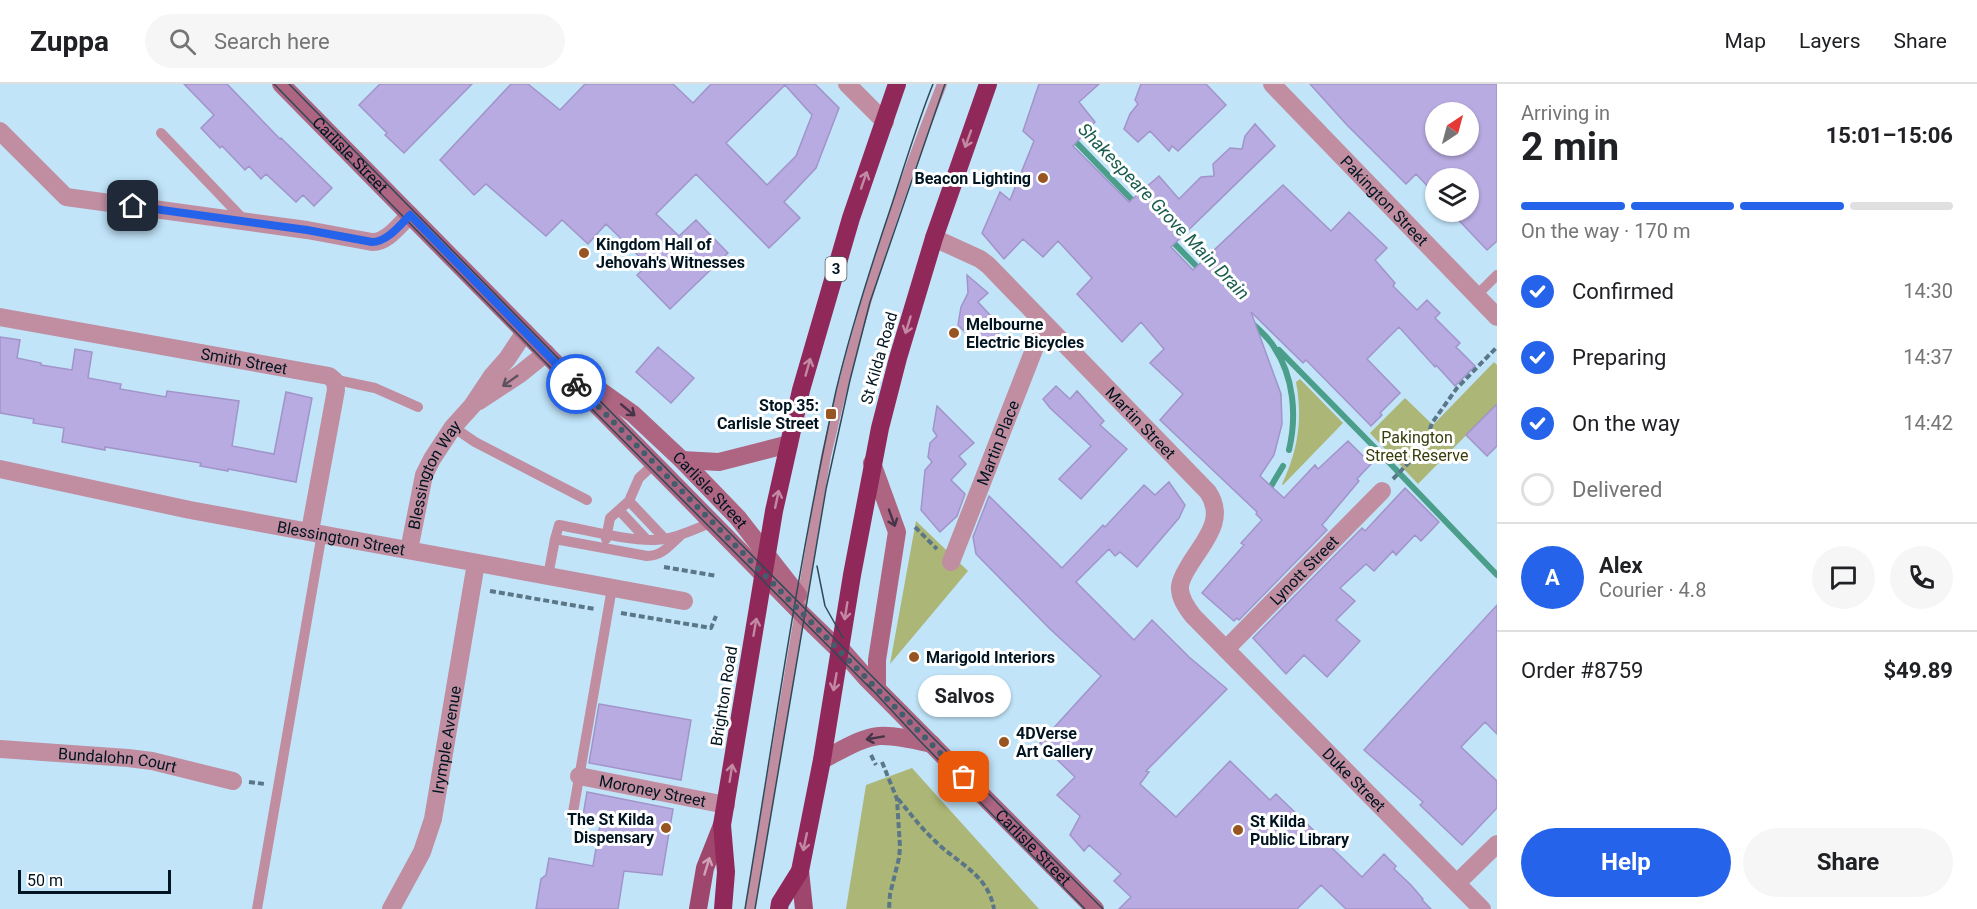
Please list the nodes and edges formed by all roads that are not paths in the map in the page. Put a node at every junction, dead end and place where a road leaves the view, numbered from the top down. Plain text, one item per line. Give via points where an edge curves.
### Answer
1 (281, 84) edge
2 (848, 84) edge
3 (897, 84) edge
4 (942, 84) edge
5 (988, 84) edge
6 (1272, 84) edge
7 (885, 122) junction
8 (0, 131) edge
9 (160, 133) dead end
10 (410, 215) junction
11 (245, 221) junction
12 (934, 238) junction
13 (1497, 275) edge
14 (1476, 296) junction
15 (0, 317) edge
16 (1497, 317) edge
17 (1044, 324) junction
18 (525, 332) junction
19 (546, 353) junction
20 (332, 379) junction
21 (472, 406) junction
22 (418, 407) dead end
23 (453, 427) junction
24 (789, 444) junction
25 (682, 460) junction
26 (872, 463) junction
27 (654, 464) junction
28 (0, 469) edge
29 (1385, 488) road end
30 (587, 500) dead end
31 (629, 501) junction
32 (619, 510) junction
33 (713, 522) junction
34 (316, 532) junction
35 (607, 533) junction
36 (680, 536) junction
37 (664, 538) junction
38 (555, 539) junction
39 (647, 540) junction
40 (605, 548) junction
41 (409, 550) junction
42 (767, 554) junction
43 (951, 562) road end
44 (476, 563) junction
45 (764, 573) junction
46 (548, 576) junction
47 (612, 588) junction
48 (684, 601) dead end
49 (801, 605) junction
50 (1226, 649) junction
51 (842, 651) junction
52 (877, 688) junction
53 (932, 744) junction
54 (0, 749) edge
55 (822, 760) junction
56 (579, 776) junction
57 (233, 781) road end
58 (726, 805) junction
59 (572, 818) dead end
60 (722, 825) junction
61 (1497, 844) edge
62 (800, 870) junction
63 (1457, 883) junction
64 (257, 909) edge
65 (391, 909) edge
66 (699, 909) edge
67 (723, 909) edge
68 (750, 909) edge
69 (779, 909) edge
70 (804, 909) edge
71 (1095, 909) edge
72 (1482, 909) edge

1 - 10 main road, Carlisle Street
2 - 7 street
3 - 7 highway, 3
4 - 49 lane via 915,152 858,327 826,456
5 -> 12 highway, St Kilda Road
6 - 14 street, Pakington Street
24 -> 7 highway, 3 via 851,218
8 - 11 street via 66,197
9 - 11 lane
10 - 11 street via 378,242
10 - 18 main road, Carlisle Street
12 - 17 street, Martin Street via 980,259
12 -> 26 highway, St Kilda Road
13 - 14 lane
14 - 16 street, Pakington Street
15 - 20 street, Smith Street
17 - 43 street, Martin Place
17 - 50 street, Martin Street via 1214,501 1216,512 1210,532 1180,586 1181,597 1193,616
18 - 19 main road, Carlisle Street
18 - 21 street, Blessington Way
19 -> 21 street, Blessington Way
19 -> 25 main road, Carlisle Street via 620,403
19 - 27 main road, Carlisle Street
20 - 22 lane via 375,388
20 - 34 street via 336,390
21 - 23 street, Blessington Way
23 - 30 lane
23 - 41 street, Blessington Way via 424,475
24 - 25 main road via 719,462
42 -> 24 highway, 3
25 - 42 main road, Carlisle Street
26 -> 51 highway, St Kilda Road
26 -> 52 main road via 897,532 877,660
27 - 31 lane via 639,478
27 - 33 main road, Carlisle Street
28 - 34 street, Blessington Street via 190,510
29 - 50 street, Lynott Street
31 - 32 lane
31 - 37 lane
32 - 35 lane via 610,518
32 - 39 lane
33 - 36 lane
33 - 45 main road, Carlisle Street
34 - 41 street, Blessington Street
34 - 64 lane
35 - 38 lane via 559,525
35 - 39 lane
35 - 40 lane
36 - 37 lane
36 - 40 lane via 655,556
37 - 39 lane
38 - 40 lane
38 - 46 lane
41 - 44 street, Blessington Street
42 - 45 highway, 3
42 - 49 main road, Carlisle Street
44 - 46 street, Blessington Street
44 - 65 street, Irymple Avenue via 433,819 422,852
45 - 49 main road, Carlisle Street
58 -> 45 highway, Brighton Road / 3
46 - 47 street, Blessington Street
47 - 48 street, Blessington Street
47 - 56 lane
49 - 51 main road, Carlisle Street
49 - 68 lane
50 - 63 street, Duke Street
51 - 52 main road, Carlisle Street
51 -> 55 highway
52 - 53 main road, Carlisle Street
53 -> 55 main road via 876,737
53 - 71 main road, Carlisle Street
54 - 57 street, Bundalohn Court via 152,761
55 -> 62 highway
56 - 58 street, Moroney Street
56 - 59 lane
58 - 60 highway, Brighton Road / 3
66 -> 60 main road, Brighton Road via 705,868
60 - 67 highway, Brighton Road / 3 via 726,872
61 - 63 street
62 - 69 highway
62 - 70 main road
63 - 72 street, Duke Street

